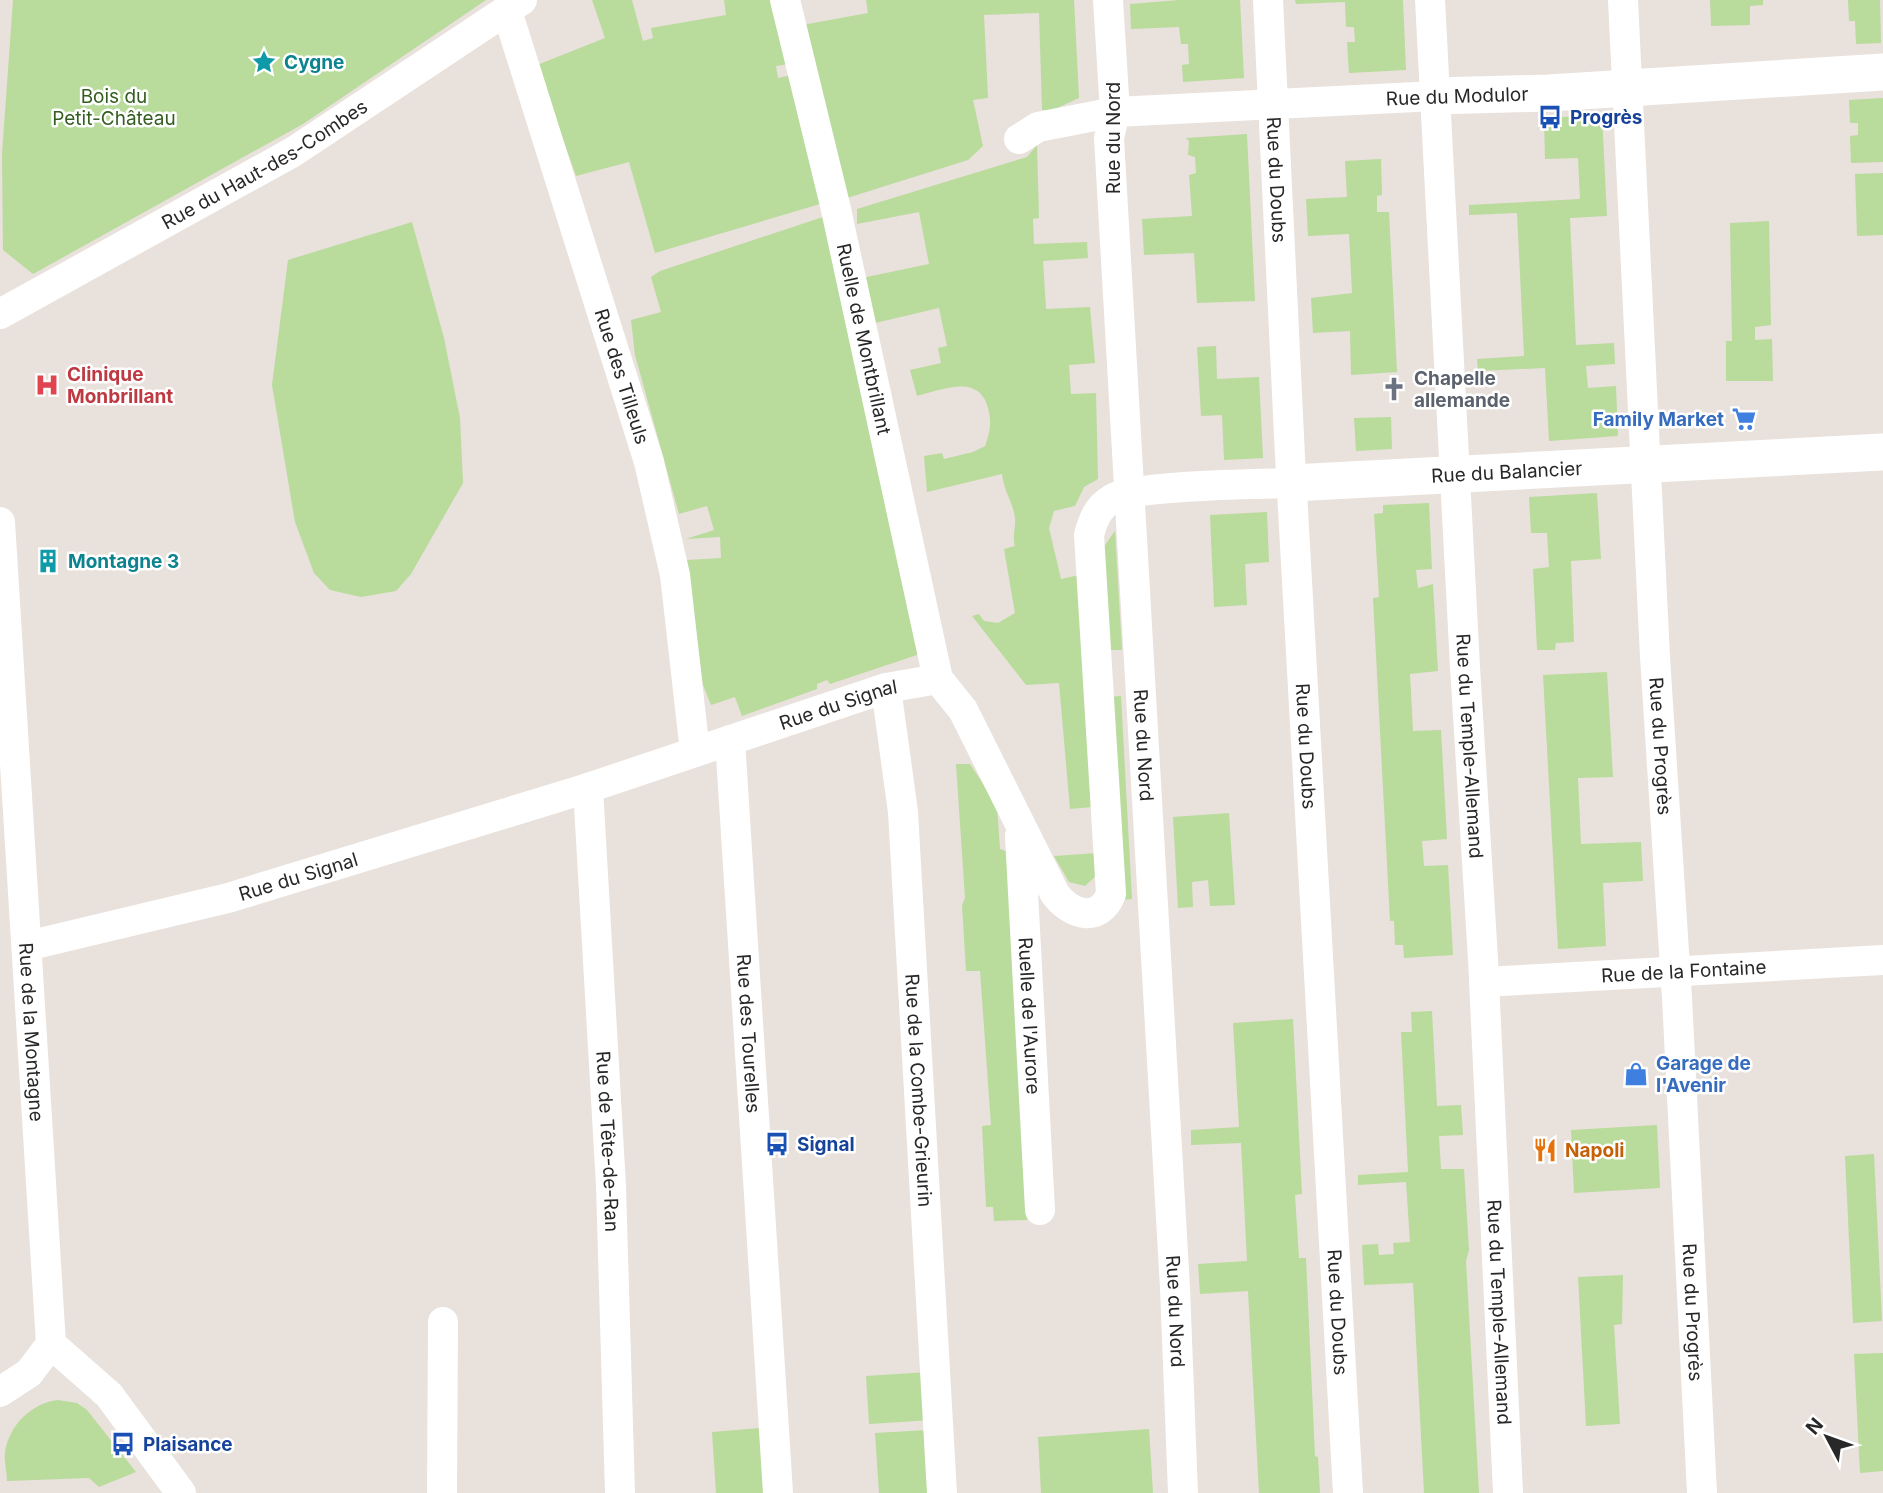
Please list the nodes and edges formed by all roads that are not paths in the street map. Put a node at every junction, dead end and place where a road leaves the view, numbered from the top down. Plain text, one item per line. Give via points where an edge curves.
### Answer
1 (785, 0) edge
2 (1108, 0) edge
3 (1268, 0) edge
4 (1430, 0) edge
5 (1623, 0) edge
6 (515, 5) edge
7 (1883, 72) edge
8 (1628, 88) junction
9 (1436, 96) junction
10 (1273, 105) junction
11 (1115, 112) junction
12 (1019, 139) dead end
13 (0, 314) edge
14 (1883, 452) edge
15 (1647, 463) junction
16 (1455, 473) junction
17 (1292, 483) junction
18 (1131, 494) junction
19 (0, 522) edge
20 (2, 580) edge
21 (938, 679) junction
22 (886, 688) junction
23 (730, 740) junction
24 (695, 752) junction
25 (588, 788) junction
26 (1019, 822) junction
27 (10, 859) edge
28 (27, 946) junction
29 (1883, 960) edge
30 (1675, 971) junction
31 (1484, 982) junction
32 (1040, 1210) dead end
33 (443, 1322) dead end
34 (51, 1344) junction
35 (0, 1392) edge
36 (181, 1493) edge
37 (442, 1493) edge
38 (620, 1493) edge
39 (778, 1493) edge
40 (942, 1493) edge
41 (1183, 1493) edge
42 (1348, 1493) edge
43 (1507, 1493) edge
44 (1702, 1493) edge

1 - 21 street, Ruelle de Montbrillant via 835,205
2 - 11 street, Rue du Nord
3 - 10 street, Rue du Doubs
4 - 9 street, Rue du Temple-Allemand
5 - 8 street, Rue du Progrès
6 - 13 street, Rue du Haut-des-Combes via 293,152
6 - 24 street, Rue des Tilleuls via 649,462 675,575
7 - 8 street, Rue du Modulor
8 - 9 street, Rue du Modulor
8 - 15 street, Rue du Progrès
9 - 10 street, Rue du Modulor
9 - 16 street, Rue du Temple-Allemand
10 - 11 street, Rue du Modulor
10 - 17 street, Rue du Doubs
11 - 12 street, Rue du Modulor via 1038,127
11 - 18 street, Rue du Nord via 1109,138
14 - 15 street, Rue du Balancier
15 - 16 street, Rue du Balancier
15 - 30 street, Rue du Progrès
16 - 17 street, Rue du Balancier
16 - 31 street, Rue du Temple-Allemand
17 - 18 street, Rue du Balancier
17 - 42 street, Rue du Doubs
18 - 26 street via 1113,497 1100,509 1089,535 1111,894 1106,905 1092,914 1081,914 1062,904
18 - 41 street, Rue du Nord
19 - 20 street, Rue de la Montagne
20 - 27 street, Rue de la Montagne
21 - 22 street, Rue du Signal
21 - 26 street via 963,710
22 - 23 street, Rue du Signal
22 - 40 street, Rue de la Combe-Grieurin via 903,812
23 - 24 street, Rue du Signal
23 - 39 street, Rue des Tourelles
24 - 25 street, Rue du Signal
25 - 28 street, Rue du Signal via 228,898
25 - 38 street, Rue de Tête-de-Ran via 611,1186
26 - 32 street, Ruelle de l'Aurore
27 - 28 street, Rue de la Montagne
28 - 34 street, Rue de la Montagne
29 - 30 street, Rue de la Fontaine
30 - 31 street, Rue de la Fontaine
30 - 44 street, Rue du Progrès
31 - 43 street, Rue du Temple-Allemand
33 - 37 street
34 - 35 street via 29,1373
34 - 36 street via 109,1395

